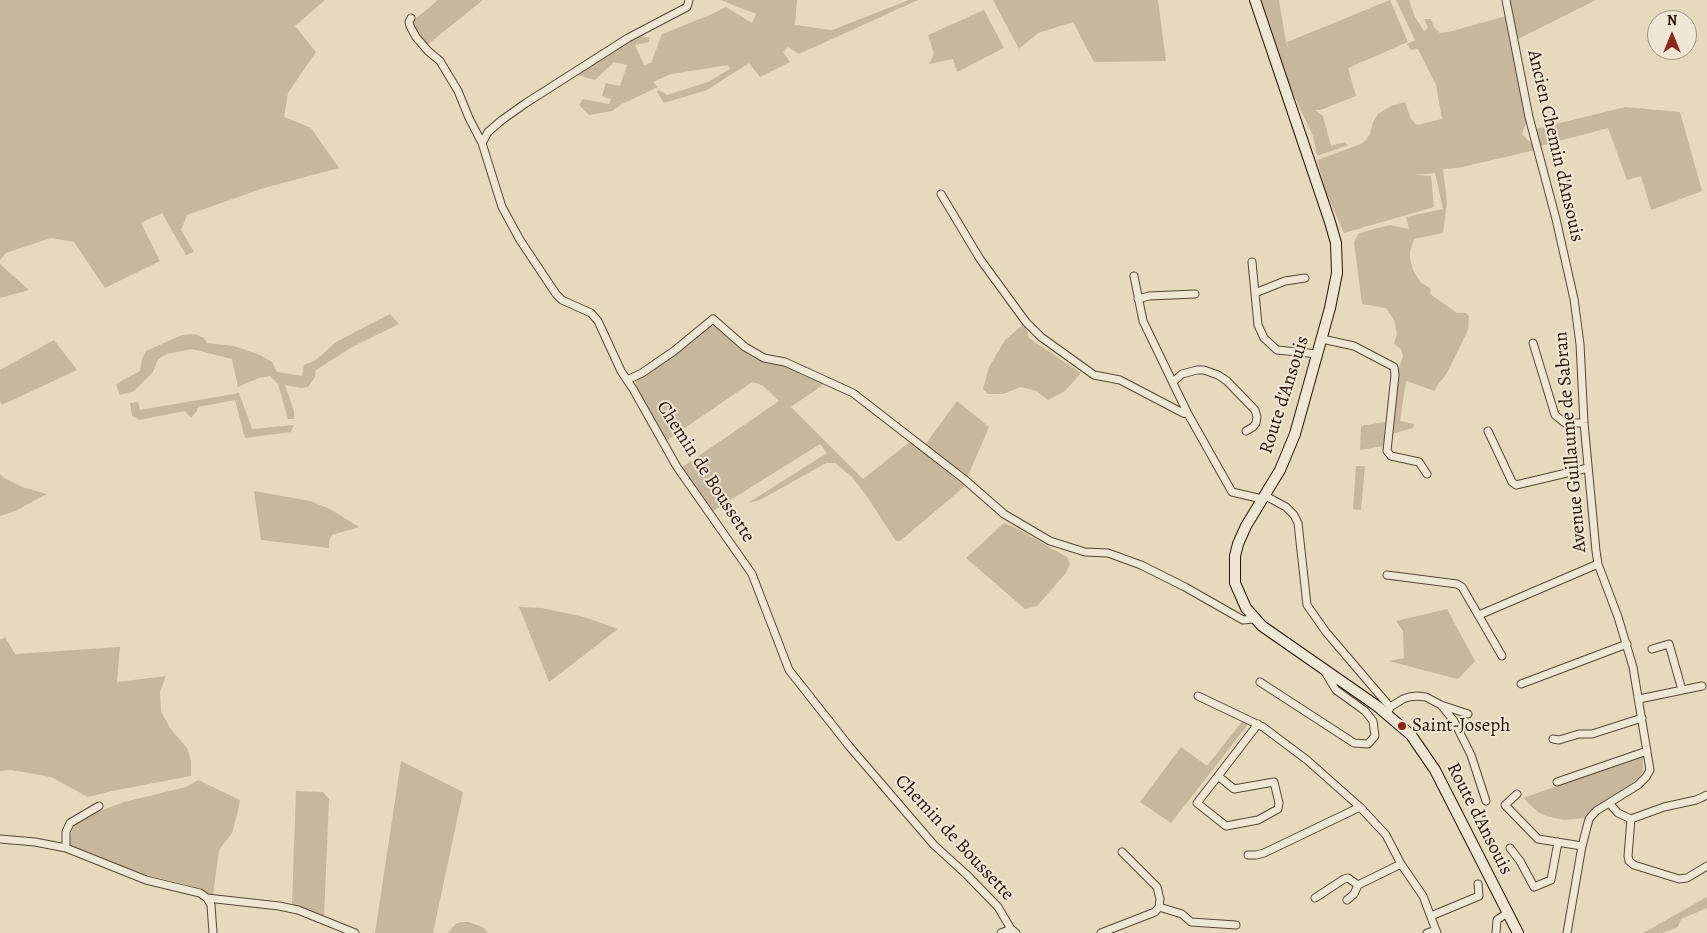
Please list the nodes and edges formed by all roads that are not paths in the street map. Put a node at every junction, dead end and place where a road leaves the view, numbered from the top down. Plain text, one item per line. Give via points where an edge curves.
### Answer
1 (689, 0) edge
2 (1255, 0) edge
3 (1506, 0) edge
4 (411, 18) dead end
5 (482, 143) junction
6 (941, 194) dead end
7 (1252, 262) dead end
8 (1134, 276) dead end
9 (1305, 278) dead end
10 (1255, 293) junction
11 (1195, 294) dead end
12 (1138, 299) junction
13 (1574, 299) joint
14 (1322, 339) junction
15 (1533, 343) dead end
16 (1318, 354) junction
17 (627, 380) junction
18 (1173, 382) junction
19 (1188, 414) junction
20 (1584, 423) junction
21 (1246, 431) dead end
22 (1488, 431) dead end
23 (1588, 468) junction
24 (1427, 474) dead end
25 (1263, 497) junction
26 (1598, 564) junction
27 (1387, 575) dead end
28 (1479, 615) junction
29 (1254, 619) junction
30 (1627, 644) junction
31 (1652, 649) dead end
32 (1502, 656) dead end
33 (1324, 670) junction
34 (1260, 682) dead end
35 (1521, 684) dead end
36 (1702, 686) dead end
37 (1682, 690) junction
38 (1198, 696) dead end
39 (1639, 699) junction
40 (1441, 705) junction
41 (1388, 710) junction
42 (1468, 714) dead end
43 (1642, 718) junction
44 (1258, 724) junction
45 (1553, 739) dead end
46 (1647, 751) junction
47 (1218, 776) junction
48 (1557, 782) dead end
49 (1517, 794) dead end
50 (1707, 795) edge
51 (1486, 801) dead end
52 (1609, 803) junction
53 (99, 806) dead end
54 (1360, 807) junction
55 (1631, 819) junction
56 (0, 840) edge
57 (1558, 842) junction
58 (1582, 846) junction
59 (66, 848) junction
60 (1510, 848) dead end
61 (1122, 852) dead end
62 (1248, 855) dead end
63 (1402, 864) junction
64 (1707, 866) edge
65 (1478, 884) dead end
66 (1358, 885) junction
67 (207, 898) junction
68 (1315, 898) dead end
69 (1347, 900) dead end
70 (1159, 907) junction
71 (1508, 913) junction
72 (1431, 916) junction
73 (1236, 925) dead end
74 (1013, 931) edge
75 (1436, 932) edge
76 (214, 933) edge
77 (356, 933) edge
78 (1001, 933) edge
79 (1101, 933) edge
80 (1427, 933) edge
81 (1496, 933) edge
82 (1518, 933) edge
83 (1567, 933) edge

1 - 5 street via 687,7 628,38 510,114 488,132
2 - 14 street, Route d'Ansouis via 1336,243 1336,285
3 - 13 street, Ancien Chemin d'Ansouis via 1529,117
4 - 5 street, Chemin de Boussette via 410,26 416,37 448,72
5 - 17 street, Chemin de Boussette via 502,207 520,240 556,294 598,320
6 - 19 street via 980,259 1026,322 1041,337 1094,375 1120,380
7 - 10 street
8 - 12 street
9 - 10 street via 1286,281
10 - 16 street via 1258,325 1270,345 1277,350
11 - 12 street
12 - 18 street via 1143,321
13 - 20 street, Avenue Guillaume de Sabran
14 - 16 street, Route d'Ansouis
14 - 24 street via 1354,346 1394,367 1387,451 1391,456 1419,462
15 - 20 street via 1555,415 1565,423
16 - 25 street, Route d'Ansouis via 1295,434
17 - 29 street via 674,352 713,319 764,358 785,362 854,393 1004,514 1050,540 1085,552 1108,553 1140,565 1243,620
17 - 74 street, Chemin de Boussette via 677,467 752,574 789,670 934,845 998,907
18 - 19 street
18 - 21 street via 1182,374 1197,370 1218,375 1227,381 1255,410 1256,423
19 - 25 street via 1232,492
20 - 23 street, Avenue Guillaume de Sabran
22 - 23 street via 1516,485
23 - 26 street, Avenue Guillaume de Sabran
25 - 29 street, Route d'Ansouis via 1246,526 1235,556 1235,582
25 - 41 street via 1286,507 1294,515 1298,524 1307,605
26 - 28 street
26 - 30 street, Avenue Guillaume de Sabran
27 - 28 street via 1457,584
28 - 32 street
29 - 33 street, Route d'Ansouis
30 - 35 street
30 - 39 street, Avenue Guillaume de Sabran
31 - 37 street via 1669,644
33 - 34 street via 1336,690 1365,711 1373,721 1375,736 1368,744 1354,743
33 - 41 street, Route d'Ansouis
36 - 37 street
37 - 39 street
38 - 44 street
39 - 43 street, Avenue Guillaume de Sabran
40 - 41 street via 1409,696
40 - 42 street
40 - 51 street via 1472,755
41 - 71 street, Route d'Ansouis via 1426,755
43 - 45 street via 1592,734
43 - 46 street, Avenue Guillaume de Sabran
44 - 47 street
44 - 54 street
46 - 48 street
46 - 52 street, Avenue Guillaume de Sabran via 1650,770 1646,778
47 - 47 street via 1197,804 1226,826 1258,820 1278,809 1274,782 1234,788
49 - 57 street via 1505,805 1538,839
50 - 55 street
52 - 55 street via 1618,813
52 - 58 street, Avenue Guillaume de Sabran via 1589,819
53 - 59 street via 70,823 66,832
54 - 62 street via 1264,853
54 - 63 street via 1386,835
55 - 64 street via 1628,856 1634,865 1679,879
56 - 59 street
57 - 58 street
57 - 60 street via 1551,880 1534,887
58 - 83 street, Avenue Guillaume de Sabran
59 - 67 street via 146,880 200,893
61 - 70 street via 1157,887
63 - 66 street
63 - 72 street
65 - 72 street via 1479,896
66 - 68 street via 1344,879
66 - 69 street
67 - 76 street via 211,905
67 - 77 street via 298,910
70 - 73 street via 1182,914 1192,922
70 - 79 street via 1155,912
71 - 81 street via 1497,920
71 - 82 street, Route d'Ansouis
72 - 75 street
74 - 78 street
75 - 80 street

